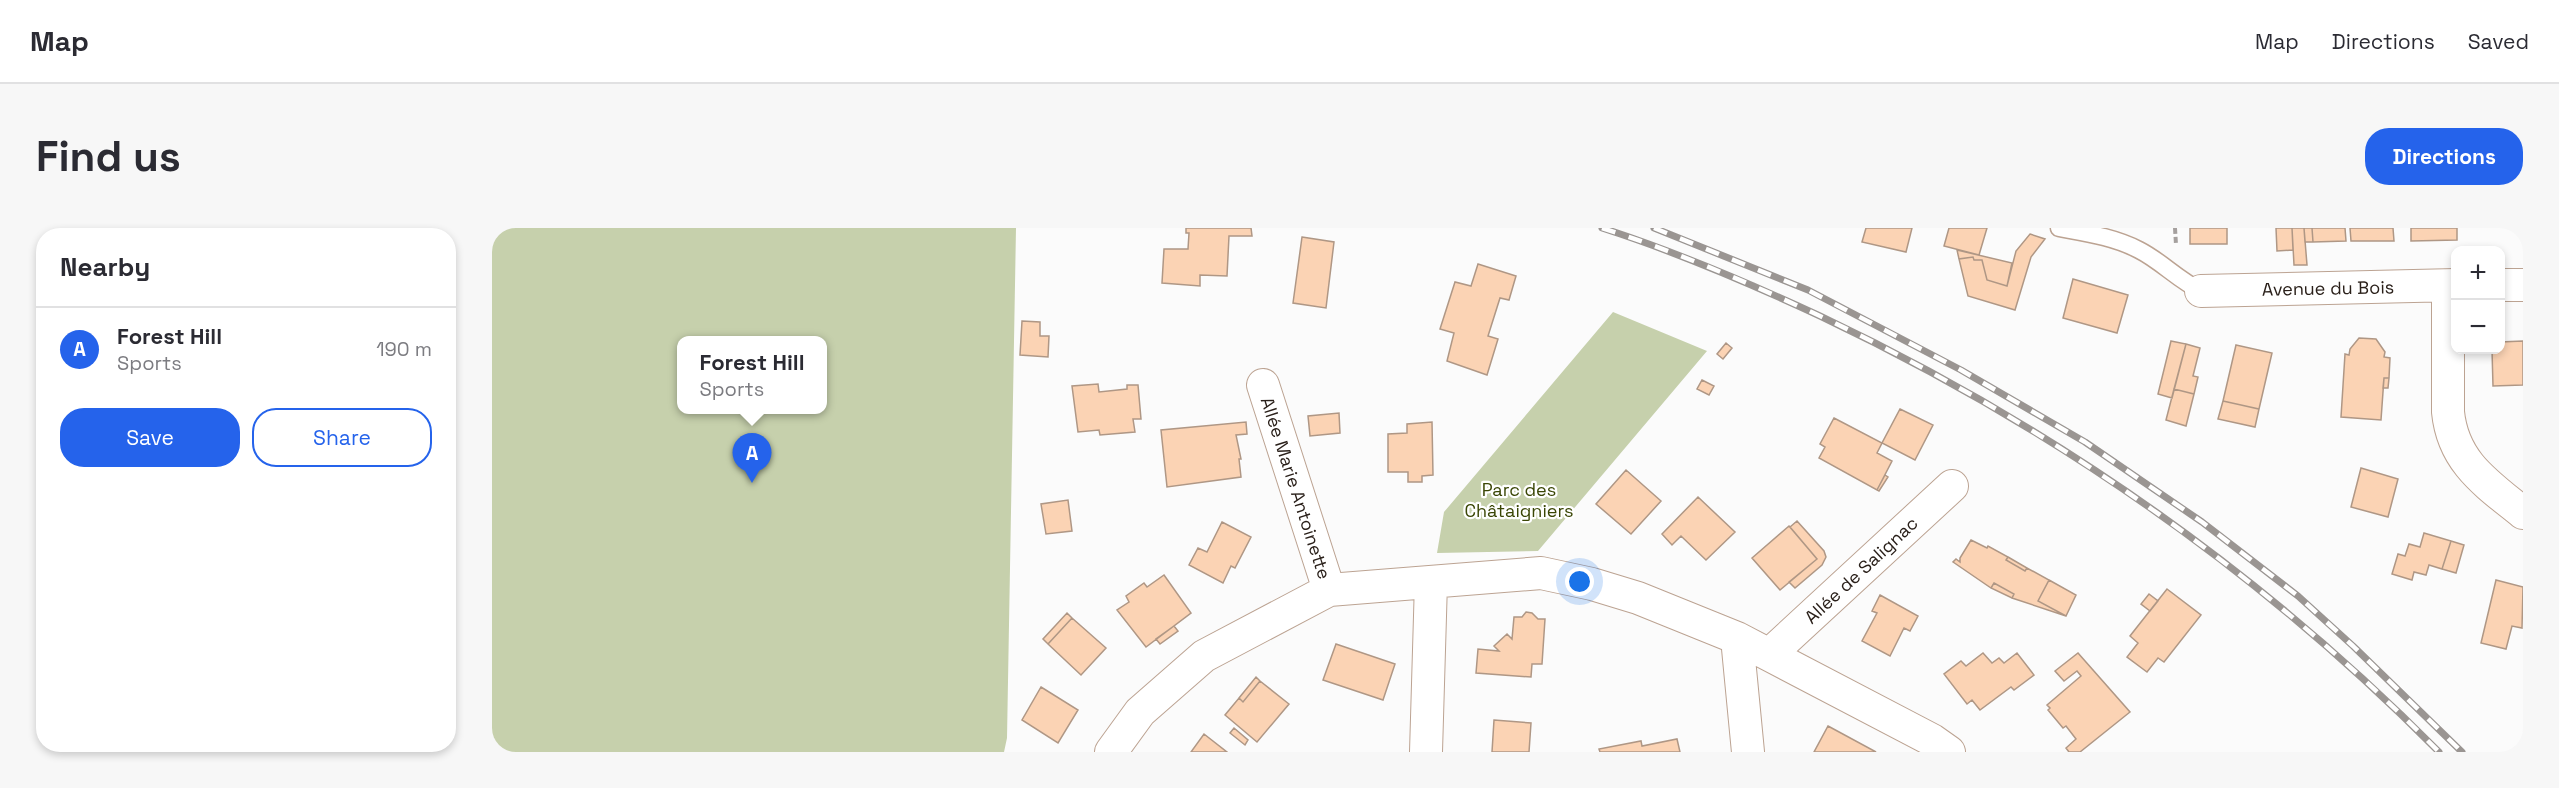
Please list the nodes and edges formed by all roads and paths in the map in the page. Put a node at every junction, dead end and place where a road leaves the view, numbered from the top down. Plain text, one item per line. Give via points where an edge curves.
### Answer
1 (2058, 228) edge
2 (2505, 285) edge
3 (2523, 285) edge
4 (2451, 286) edge
5 (2201, 291) joint
6 (2452, 300) edge
7 (1263, 385) dead end
8 (1952, 486) dead end
9 (2523, 513) edge
10 (1431, 582) junction
11 (1329, 590) junction
12 (1737, 638) junction
13 (1770, 654) junction
14 (1111, 752) edge
15 (1426, 752) edge
16 (1748, 752) edge
17 (1949, 752) edge

1 - 5 lane via 2099,235 2139,250
2 - 3 street
4 - 5 street, Avenue du Bois
6 - 9 street via 2450,431 2460,455 2482,480
7 - 11 street, Allée Marie Antoinette
8 - 13 street, Allée de Salignac
10 - 11 street
10 - 12 street via 1541,573 1638,598
10 - 15 street
11 - 14 street via 1204,656 1140,712
12 - 13 street
12 - 16 street
13 - 17 street

